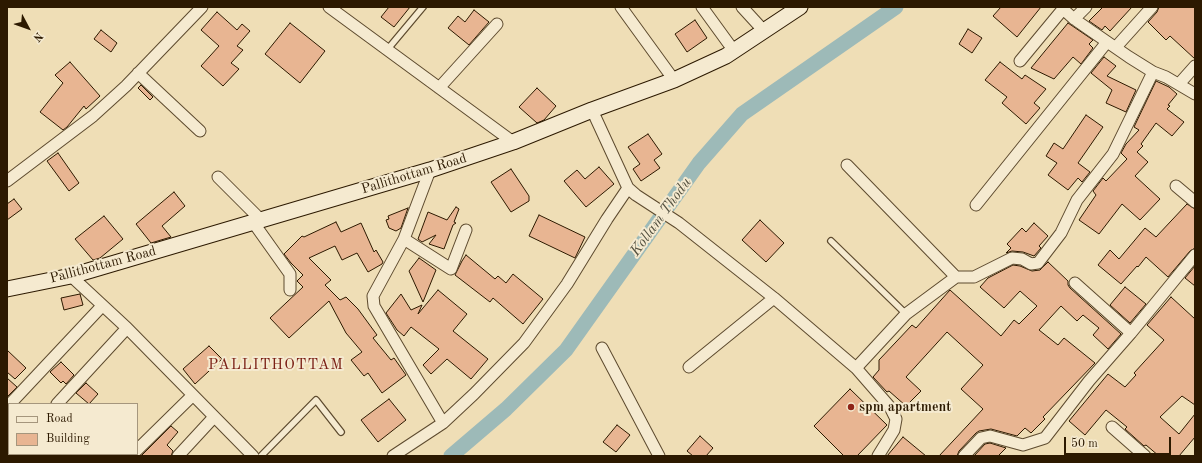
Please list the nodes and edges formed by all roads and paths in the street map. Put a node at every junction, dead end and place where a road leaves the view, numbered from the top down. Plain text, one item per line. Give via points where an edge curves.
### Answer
1 (202, 7) edge
2 (329, 7) edge
3 (423, 7) edge
4 (621, 7) edge
5 (702, 7) edge
6 (742, 7) edge
7 (800, 7) edge
8 (1086, 7) edge
9 (1152, 7) edge
10 (1074, 19) junction
11 (497, 24) dead end
12 (764, 31) junction
13 (1111, 45) junction
14 (387, 50) junction
15 (734, 51) junction
16 (1020, 61) dead end
17 (1195, 66) edge
18 (1153, 72) junction
19 (138, 73) junction
20 (674, 80) junction
21 (1179, 84) junction
22 (439, 88) junction
23 (1195, 94) edge
24 (592, 110) junction
25 (200, 131) dead end
26 (513, 142) junction
27 (847, 165) dead end
28 (430, 170) junction
29 (218, 177) dead end
30 (7, 181) edge
31 (1176, 186) dead end
32 (632, 192) junction
33 (1195, 202) edge
34 (976, 205) dead end
35 (257, 221) junction
36 (466, 230) dead end
37 (404, 239) junction
38 (831, 241) dead end
39 (1195, 255) edge
40 (71, 276) junction
41 (956, 277) junction
42 (1075, 283) dead end
43 (7, 289) edge
44 (290, 290) dead end
45 (774, 298) junction
46 (102, 306) junction
47 (906, 314) junction
48 (128, 328) junction
49 (1131, 333) junction
50 (602, 348) dead end
51 (690, 367) dead end
52 (856, 368) junction
53 (193, 395) junction
54 (11, 403) edge
55 (58, 403) edge
56 (214, 417) junction
57 (442, 424) junction
58 (1112, 427) dead end
59 (342, 432) dead end
60 (138, 449) edge
61 (178, 456) edge
62 (254, 456) edge
63 (261, 456) edge
64 (393, 456) edge
65 (659, 456) edge
66 (878, 456) edge
67 (964, 456) edge
68 (1145, 456) edge

1 - 19 street
2 - 14 street
3 - 14 lane
4 - 20 street
5 - 15 street
6 - 12 street
7 - 12 street, Pallithottam Road
8 - 10 street
9 - 13 street
10 - 13 street
10 - 16 street via 1063,9
11 - 22 street
12 - 15 street, Pallithottam Road
13 - 18 street
13 - 34 street
14 - 22 street
15 - 20 street, Pallithottam Road
17 - 21 street
18 - 21 street
18 - 41 street via 1113,154 1077,200 1061,233 1038,263 1031,264 1022,259 1012,258 974,277
19 - 25 street
19 - 30 street via 93,116
20 - 24 street, Pallithottam Road
21 - 23 street
22 - 26 street
24 - 26 street, Pallithottam Road
24 - 32 street
26 - 28 street, Pallithottam Road
27 - 41 street
28 - 35 street, Pallithottam Road
28 - 37 street
29 - 35 street
31 - 33 street
32 - 45 street via 679,223
32 - 57 street via 606,219 566,284 524,343
35 - 40 street, Pallithottam Road
35 - 44 street via 290,274
36 - 37 street via 451,269
37 - 57 street via 373,296 374,306
38 - 47 lane
39 - 49 street
40 - 43 street, Pallithottam Road
40 - 46 street
41 - 47 street
42 - 49 street
45 - 51 street
45 - 52 street
46 - 48 street
46 - 54 street
47 - 52 street
48 - 53 street
48 - 55 street
49 - 67 street via 1088,381 1045,438 1023,446 990,436 981,438
50 - 65 street
52 - 66 street via 890,408 896,419 894,430
53 - 56 street
53 - 60 street
56 - 61 street
56 - 62 street
57 - 64 street
58 - 68 street
59 - 63 lane via 316,400

